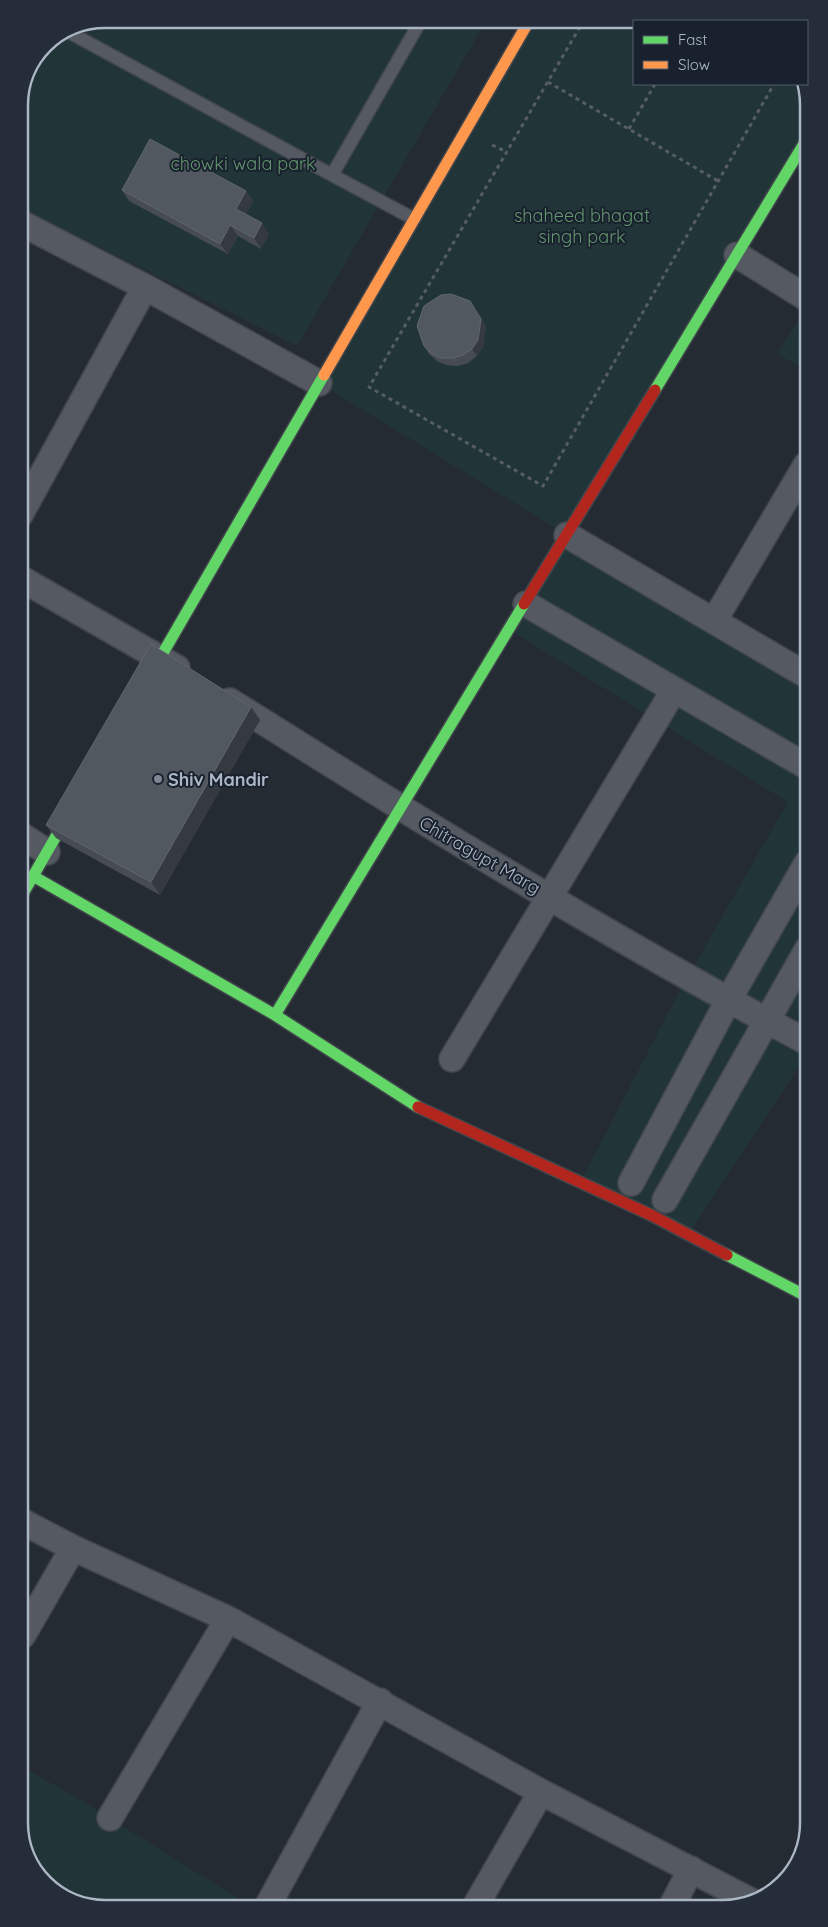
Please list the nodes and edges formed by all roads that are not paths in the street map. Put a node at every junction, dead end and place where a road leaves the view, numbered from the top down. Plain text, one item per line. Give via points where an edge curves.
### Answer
1 (417, 28) edge
2 (525, 28) edge
3 (73, 34) edge
4 (800, 150) edge
5 (332, 175) junction
6 (414, 219) junction
7 (28, 227) edge
8 (736, 255) junction
9 (145, 287) junction
10 (800, 294) edge
11 (319, 383) junction
12 (800, 474) edge
13 (28, 501) edge
14 (568, 535) junction
15 (28, 583) edge
16 (526, 604) junction
17 (714, 621) junction
18 (160, 657) junction
19 (800, 671) edge
20 (674, 690) junction
21 (140, 692) edge
22 (800, 763) edge
23 (80, 795) edge
24 (402, 809) junction
25 (28, 840) edge
26 (47, 852) junction
27 (800, 875) edge
28 (33, 876) junction
29 (28, 885) edge
30 (550, 895) junction
31 (800, 962) edge
32 (729, 999) junction
33 (275, 1015) junction
34 (767, 1020) junction
35 (800, 1038) edge
36 (452, 1059) dead end
37 (631, 1183) dead end
38 (665, 1200) dead end
39 (800, 1293) edge
40 (28, 1525) edge
41 (73, 1548) junction
42 (228, 1619) junction
43 (28, 1626) edge
44 (380, 1701) junction
45 (541, 1792) junction
46 (110, 1818) dead end
47 (691, 1869) junction
48 (743, 1896) edge
49 (271, 1899) edge
50 (480, 1900) edge
51 (675, 1900) edge

1 - 5 lane
2 - 6 street
3 - 5 lane
4 - 8 street
5 - 6 lane
6 - 11 street
7 - 9 street
8 - 10 street
8 - 14 street
9 - 11 street
9 - 13 street
11 - 18 street
12 - 17 street
14 - 16 street
14 - 17 street
15 - 18 street, Chitragupt Marg
16 - 20 street
16 - 24 street
17 - 19 street
18 - 21 street
18 - 24 street, Chitragupt Marg
20 - 22 street
20 - 30 street
23 - 26 street
24 - 30 street, Chitragupt Marg
24 - 33 street
25 - 26 street
26 - 28 street
27 - 32 street
28 - 29 street
28 - 33 street
30 - 32 street, Chitragupt Marg
30 - 36 street
31 - 34 street
32 - 34 street, Chitragupt Marg
32 - 37 street
33 - 39 street via 424,1111 651,1216
34 - 35 street, Chitragupt Marg
34 - 38 street
40 - 41 street
41 - 42 street
41 - 43 street
42 - 44 street
42 - 46 street
44 - 45 street
44 - 49 street
45 - 47 street
45 - 50 street
47 - 48 street
47 - 51 street

